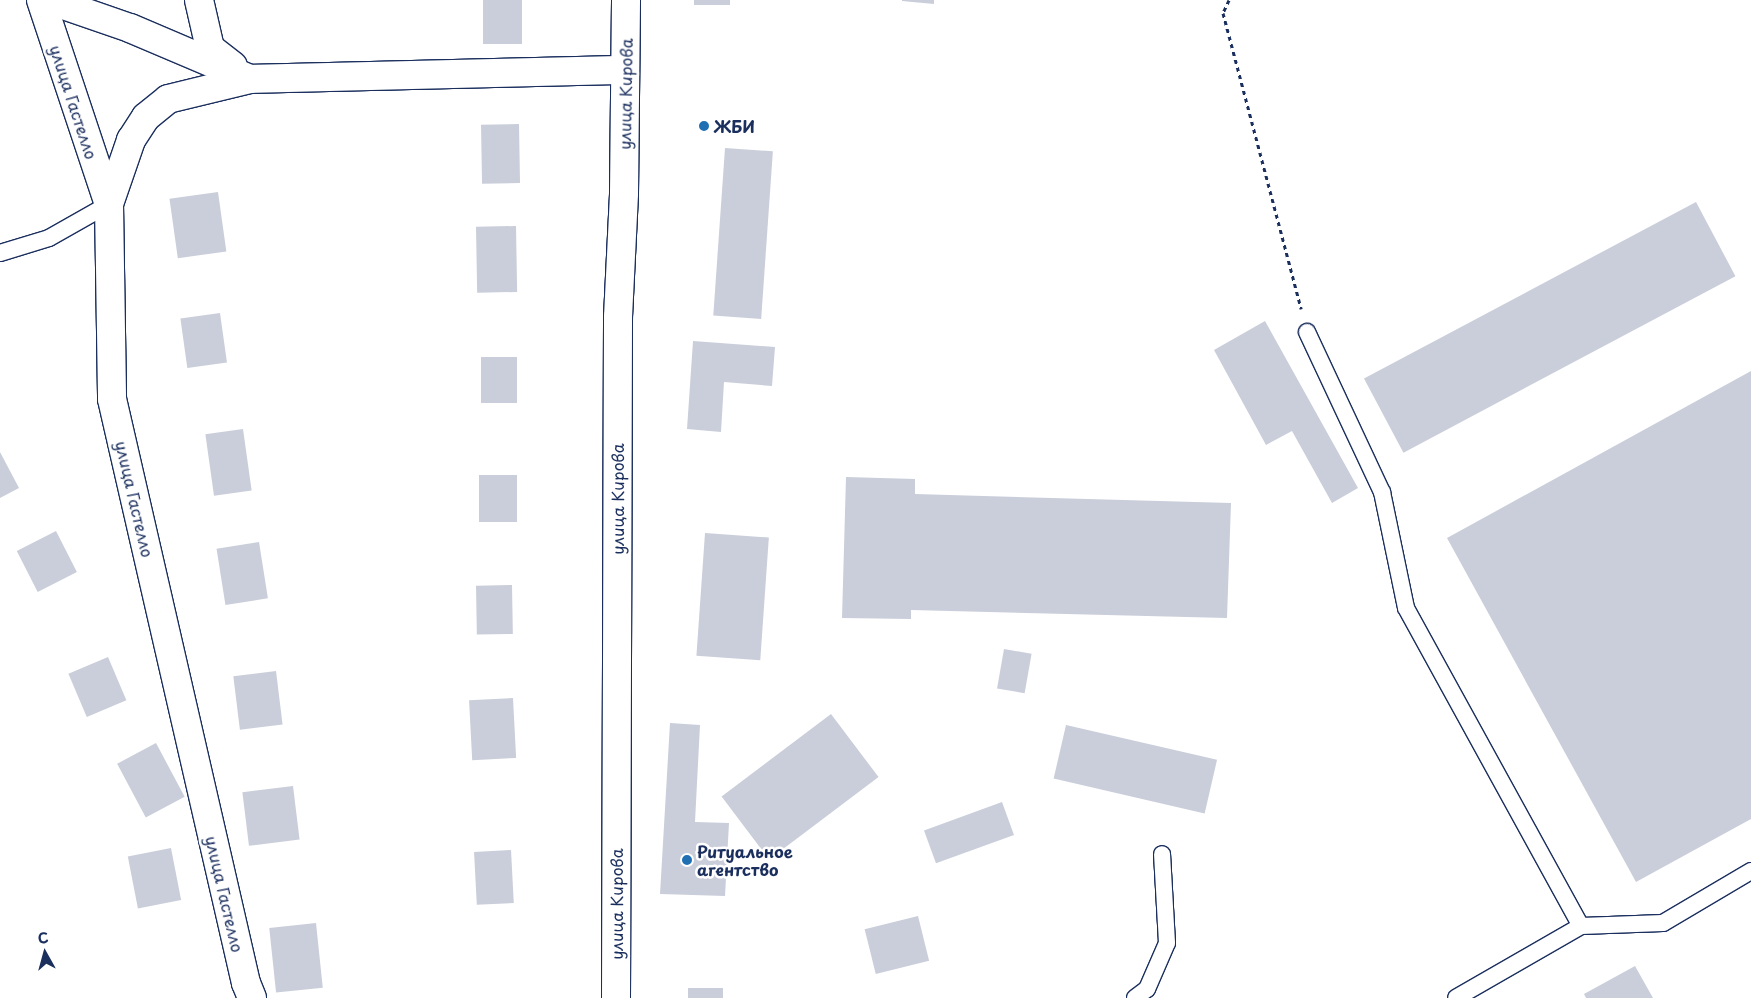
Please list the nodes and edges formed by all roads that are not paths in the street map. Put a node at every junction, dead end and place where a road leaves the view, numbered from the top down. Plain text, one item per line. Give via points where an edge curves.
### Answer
1 (41, 0) edge
2 (49, 0) edge
3 (200, 0) edge
4 (626, 0) edge
5 (625, 70) junction
6 (250, 79) junction
7 (108, 204) junction
8 (0, 253) edge
9 (1307, 332) road end
10 (1162, 854) dead end
11 (1751, 871) edge
12 (1581, 926) junction
13 (252, 998) edge
14 (616, 998) edge
15 (1135, 998) edge
16 (1456, 998) edge

1 - 7 street, улица Гастелло
2 - 6 street via 130,28
3 - 6 street via 210,48
4 - 5 street, улица Кирова
5 - 6 street
5 - 14 street, улица Кирова via 618,317
6 - 7 street via 168,99 146,116 131,140
7 - 8 lane via 50,238
7 - 13 street, улица Гастелло via 112,399
9 - 12 lane via 1382,492 1406,608
10 - 15 lane via 1167,943 1147,989
11 - 12 lane via 1662,923
12 - 16 lane

